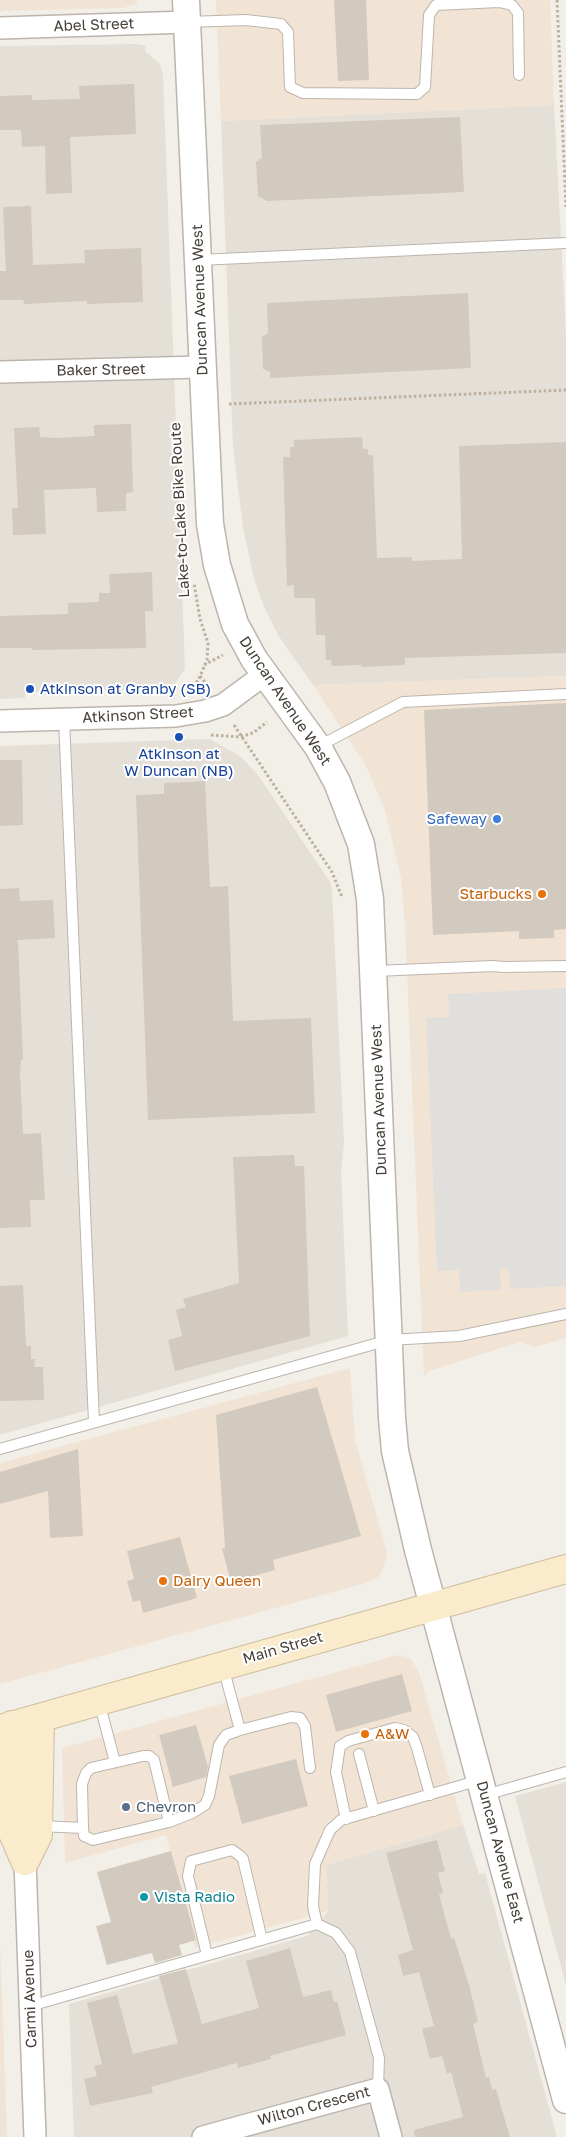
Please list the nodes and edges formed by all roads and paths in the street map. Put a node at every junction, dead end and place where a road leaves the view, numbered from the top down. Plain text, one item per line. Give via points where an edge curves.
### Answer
1 (557, 0) edge
2 (187, 11) edge
3 (0, 28) edge
4 (519, 75) dead end
5 (566, 207) edge
6 (566, 243) edge
7 (198, 260) junction
8 (202, 367) junction
9 (0, 372) edge
10 (566, 390) edge
11 (204, 406) junction
12 (194, 580) dead end
13 (265, 674) junction
14 (200, 675) junction
15 (179, 692) dead end
16 (566, 694) edge
17 (223, 705) junction
18 (288, 706) junction
19 (64, 719) junction
20 (0, 721) edge
21 (203, 735) dead end
22 (240, 737) junction
23 (318, 747) junction
24 (342, 898) dead end
25 (566, 966) edge
26 (374, 971) junction
27 (566, 1314) edge
28 (389, 1340) junction
29 (94, 1422) junction
30 (0, 1449) edge
31 (566, 1569) edge
32 (434, 1605) junction
33 (223, 1666) junction
34 (99, 1701) junction
35 (40, 1718) junction
36 (6, 1727) edge
37 (240, 1730) junction
38 (359, 1754) dead end
39 (115, 1762) junction
40 (310, 1768) dead end
41 (566, 1772) edge
42 (483, 1788) junction
43 (430, 1795) junction
44 (374, 1811) junction
45 (344, 1819) junction
46 (169, 1822) junction
47 (38, 1826) junction
48 (83, 1828) junction
49 (25, 1861) junction
50 (317, 1924) junction
51 (262, 1940) junction
52 (207, 1955) junction
53 (30, 2006) junction
54 (378, 2089) junction
55 (566, 2100) edge
56 (35, 2137) edge
57 (202, 2137) edge
58 (391, 2137) edge

1 - 5 path
2 - 3 street, Abel Street
2 - 4 lane via 281,24 288,32 290,87 303,93 417,94 425,87 429,15 436,5 499,2 512,5 518,13
2 - 7 street, Duncan Avenue West
6 - 7 lane
7 - 8 street, Duncan Avenue West
8 - 9 street, Baker Street
8 - 11 street, Duncan Avenue West
10 - 11 path
11 - 13 street, Duncan Avenue West via 210,524 217,565 235,624
12 - 14 path, Lake-to-Lake Bike Route via 200,619 208,643
13 - 17 street, Atkinson Street
13 - 18 street, Duncan Avenue West
14 - 15 path via 198,681
14 - 17 path
16 - 23 lane via 403,702
17 - 19 street, Atkinson Street via 176,716
17 - 22 path
18 - 22 path via 254,733
18 - 23 street, Duncan Avenue West
19 - 20 street, Atkinson Street
19 - 29 lane
21 - 22 path
22 - 24 path via 254,753 332,872
23 - 26 street, Duncan Avenue West via 337,782 361,844 370,899
25 - 26 lane
26 - 28 street, Duncan Avenue West
27 - 28 lane via 458,1336
28 - 29 lane
28 - 32 street, Duncan Avenue West via 396,1451 402,1487
29 - 30 lane
31 - 32 main road, Main Street
32 - 33 main road, Main Street
32 - 42 street, Duncan Avenue East
33 - 34 main road, Main Street
33 - 37 lane
34 - 35 main road, Main Street
34 - 39 lane
35 - 36 main road, Main Street
35 - 47 main road
36 - 49 main road via 12,1831
37 - 40 lane via 291,1717 300,1718 305,1726
37 - 46 lane via 226,1735 218,1744 209,1796 204,1805
38 - 44 lane
39 - 46 lane via 143,1756 154,1760
39 - 48 lane via 91,1768 86,1773 82,1784
41 - 42 lane
42 - 43 lane
42 - 55 street, Duncan Avenue East
43 - 44 lane
43 - 45 lane via 417,1748 404,1730 395,1728 348,1741 340,1746 336,1772
44 - 45 lane
45 - 50 lane via 330,1830 315,1864 313,1906
46 - 48 lane via 93,1840 84,1836
47 - 48 lane
47 - 49 main road via 38,1835
49 - 53 street, Carmi Avenue
50 - 51 lane
50 - 54 lane via 336,1933 350,1952 379,2058
51 - 52 lane
51 - 52 lane via 242,1859 238,1854 232,1850 191,1861 188,1876
52 - 53 lane
53 - 56 street, Carmi Avenue
54 - 57 street, Wilton Crescent
54 - 58 street, Wilton Crescent

